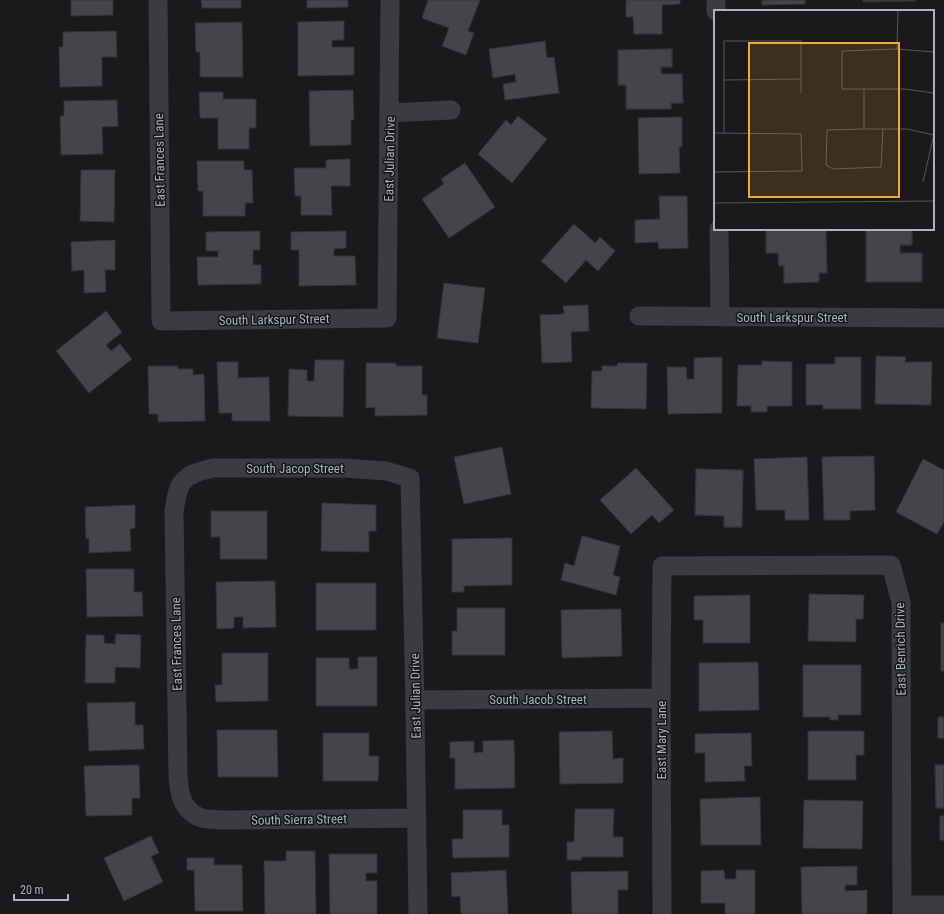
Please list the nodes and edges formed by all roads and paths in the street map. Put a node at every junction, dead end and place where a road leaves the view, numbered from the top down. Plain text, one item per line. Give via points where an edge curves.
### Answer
1 (158, 0) edge
2 (390, 0) edge
3 (451, 110) dead end
4 (389, 113) junction
5 (719, 230) edge
6 (639, 316) dead end
7 (720, 317) junction
8 (387, 318) joint
9 (944, 318) edge
10 (161, 320) joint
11 (410, 478) joint
12 (182, 481) joint
13 (662, 566) joint
14 (661, 698) junction
15 (415, 700) junction
16 (185, 807) joint
17 (417, 818) junction
18 (944, 905) edge
19 (902, 909) edge
20 (418, 914) edge
21 (662, 914) edge

1 - 10 street, East Frances Lane
2 - 4 street, East Julian Drive
3 - 4 street
4 - 8 street, East Julian Drive
5 - 7 street
6 - 7 street, South Larkspur Street
7 - 9 street, South Larkspur Street
8 - 10 street, South Larkspur Street
11 - 12 street, South Jacop Street via 386,471 345,468 213,468 195,472
11 - 15 street, East Julian Drive
12 - 16 street, East Frances Lane via 177,492 174,512 178,775 179,794
13 - 14 street, East Mary Lane
13 - 19 street, East Benrich Drive via 891,565 901,602
14 - 15 street, South Jacob Street
14 - 21 street, East Mary Lane
15 - 17 street, East Julian Drive
16 - 17 street, South Sierra Street via 199,818 221,820
17 - 20 street, East Julian Drive
18 - 19 street

